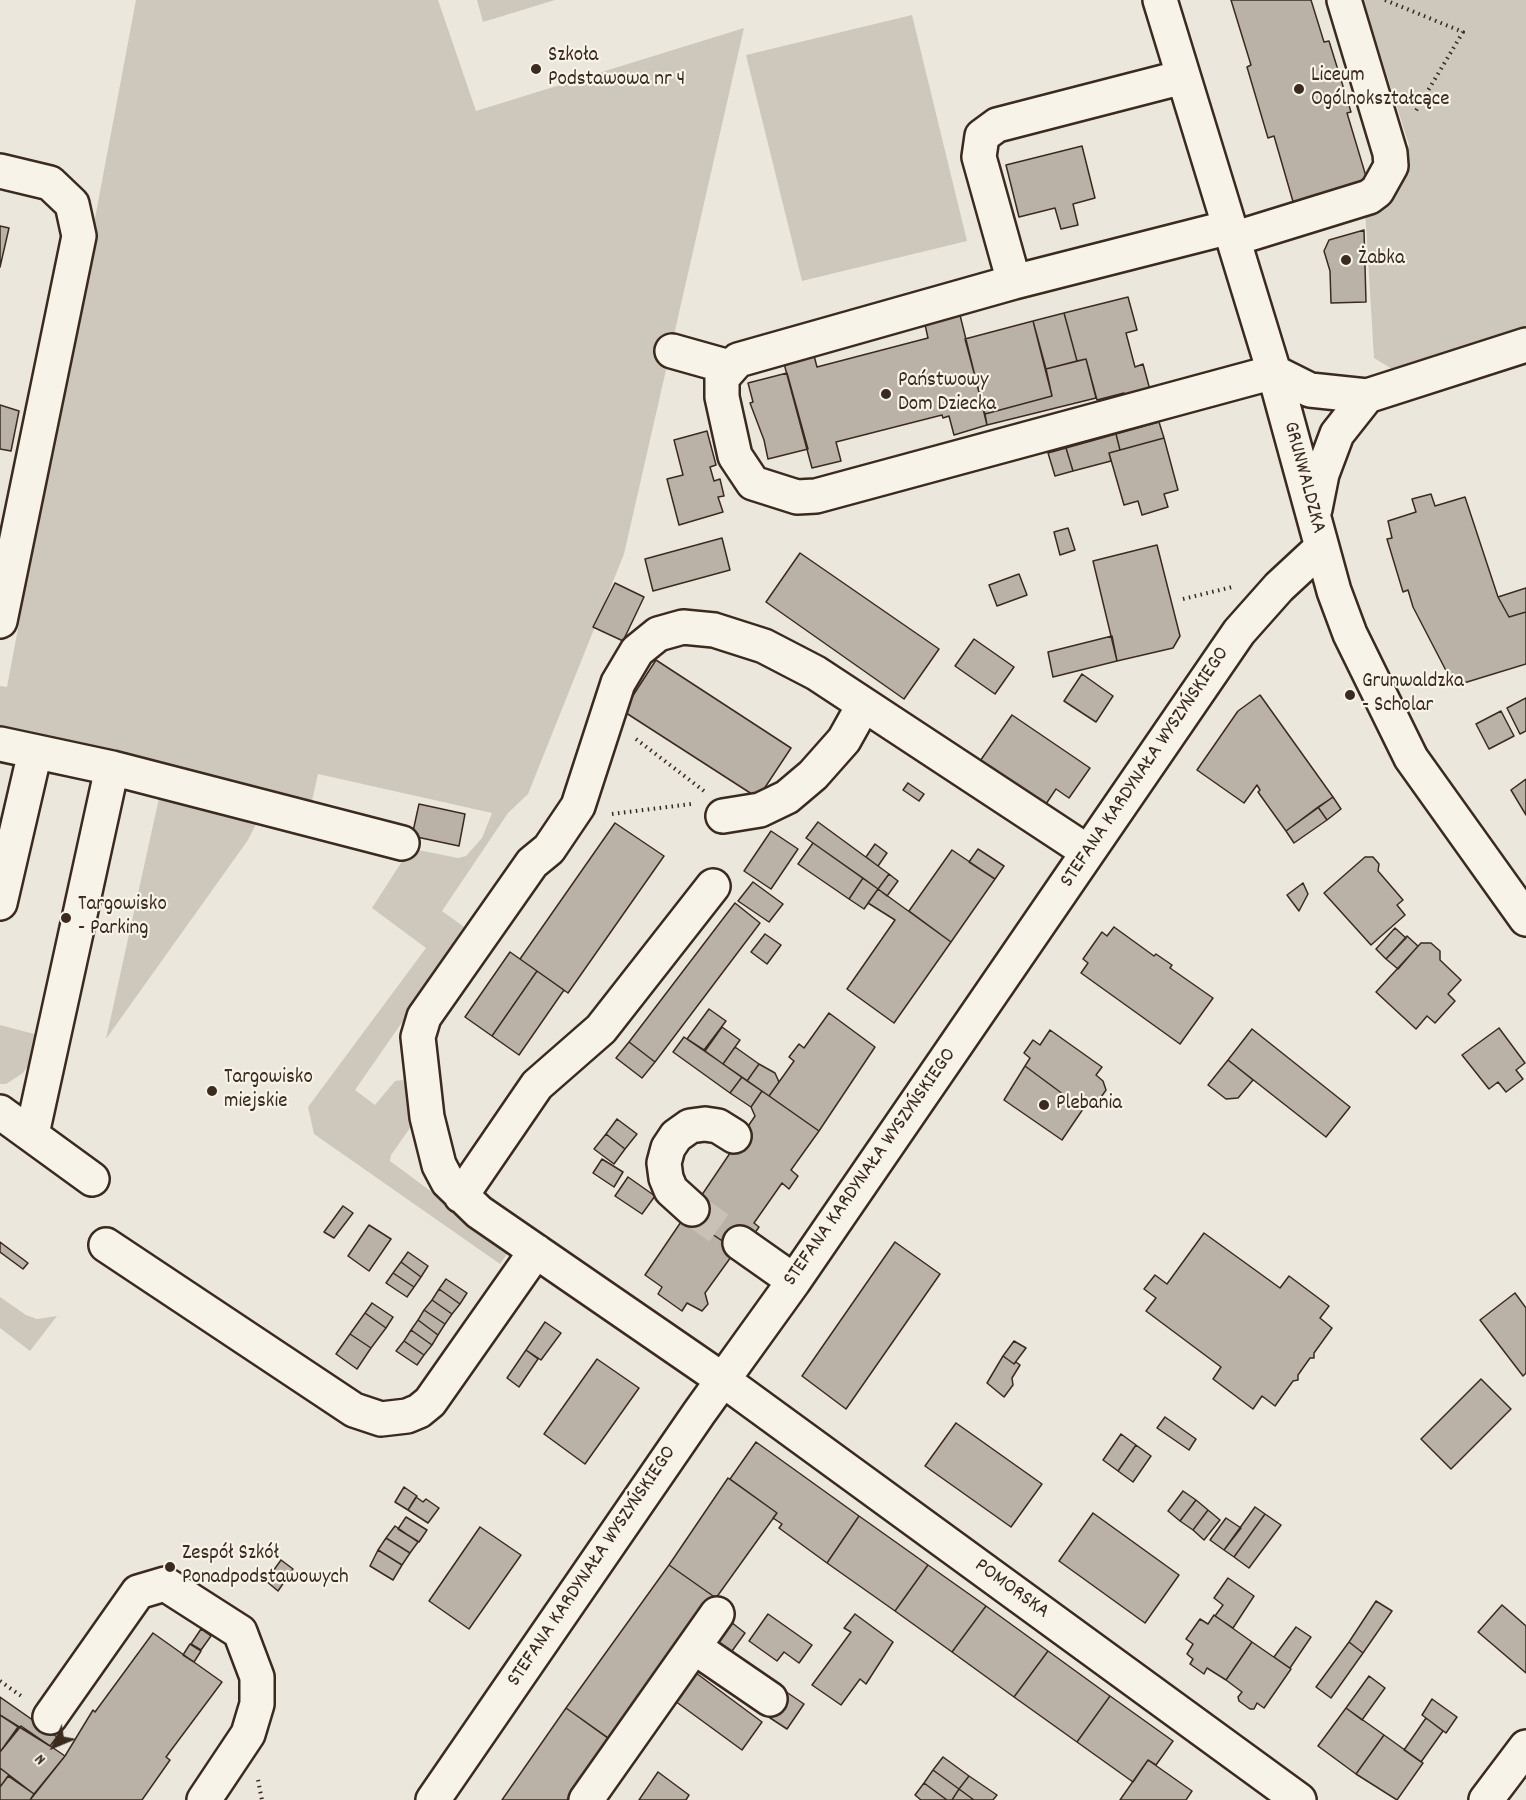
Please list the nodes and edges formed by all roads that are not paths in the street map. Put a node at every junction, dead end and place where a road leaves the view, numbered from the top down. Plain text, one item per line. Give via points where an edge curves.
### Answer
1 (1160, 0) edge
2 (1344, 0) edge
3 (1183, 77) junction
4 (0, 171) edge
5 (1231, 233) junction
6 (1014, 282) junction
7 (1526, 345) edge
8 (672, 351) dead end
9 (729, 367) junction
10 (1274, 372) junction
11 (1367, 396) junction
12 (1313, 515) junction
13 (1321, 548) junction
14 (0, 621) edge
15 (863, 706) junction
16 (0, 744) edge
17 (35, 752) junction
18 (112, 768) junction
19 (718, 808) road end
20 (402, 843) dead end
21 (1088, 852) junction
22 (713, 886) dead end
23 (0, 903) edge
24 (1526, 919) edge
25 (0, 1112) edge
26 (32, 1134) junction
27 (734, 1136) dead end
28 (92, 1179) dead end
29 (460, 1196) junction
30 (692, 1209) tunnel mouth
31 (740, 1243) tunnel mouth
32 (106, 1245) dead end
33 (536, 1251) junction
34 (794, 1281) junction
35 (723, 1380) junction
36 (717, 1614) dead end
37 (694, 1647) junction
38 (770, 1699) dead end
39 (50, 1716) dead end
40 (1526, 1748) edge
41 (1278, 1794) edge
42 (204, 1800) edge
43 (434, 1800) edge
44 (586, 1800) edge
45 (1486, 1800) edge

1 - 3 street, GRUNWALDZKA
2 - 5 street via 1391,166 1377,191 1369,197
3 - 5 street, GRUNWALDZKA
3 - 6 street via 997,125 982,136 979,157
4 - 14 street via 50,183 72,204 79,236
5 - 6 street
5 - 10 street, GRUNWALDZKA
6 - 9 street via 746,356
7 - 11 street
8 - 9 street
9 - 10 street via 722,378 722,397 735,456 753,483 796,497 816,496
10 - 11 street via 1310,390
10 - 12 street, GRUNWALDZKA
11 - 12 street via 1337,434 1322,474
12 - 13 street, GRUNWALDZKA
13 - 21 street, STEFANA KARDYNAŁA WYSZYŃSKIEGO via 1239,632
13 - 24 street, GRUNWALDZKA via 1350,634 1399,738 1435,795
15 - 19 street via 844,740 787,797 760,810
15 - 21 street
15 - 29 street via 816,673 764,646 714,630 682,627 658,634 636,651 618,683 578,806 549,849 532,863 424,1017 418,1037 422,1087 433,1143 448,1182
16 - 17 street
17 - 18 street
17 - 23 street
18 - 20 street
18 - 26 street
21 - 34 street, STEFANA KARDYNAŁA WYSZYŃSKIEGO
22 - 29 street via 601,1029 537,1085
25 - 26 street
26 - 28 street
27 - 30 street via 718,1126 690,1126 668,1148 666,1178 671,1190
29 - 33 street, POMORSKA
31 - 34 street
32 - 33 street via 354,1410 381,1419 407,1416 430,1402
33 - 35 street, POMORSKA
34 - 35 street, STEFANA KARDYNAŁA WYSZYŃSKIEGO
35 - 41 street, POMORSKA
35 - 43 street, STEFANA KARDYNAŁA WYSZYŃSKIEGO
36 - 37 street
37 - 38 street
37 - 44 street
39 - 42 street via 138,1592 165,1584 240,1632 257,1677 257,1704 248,1734
40 - 45 street

